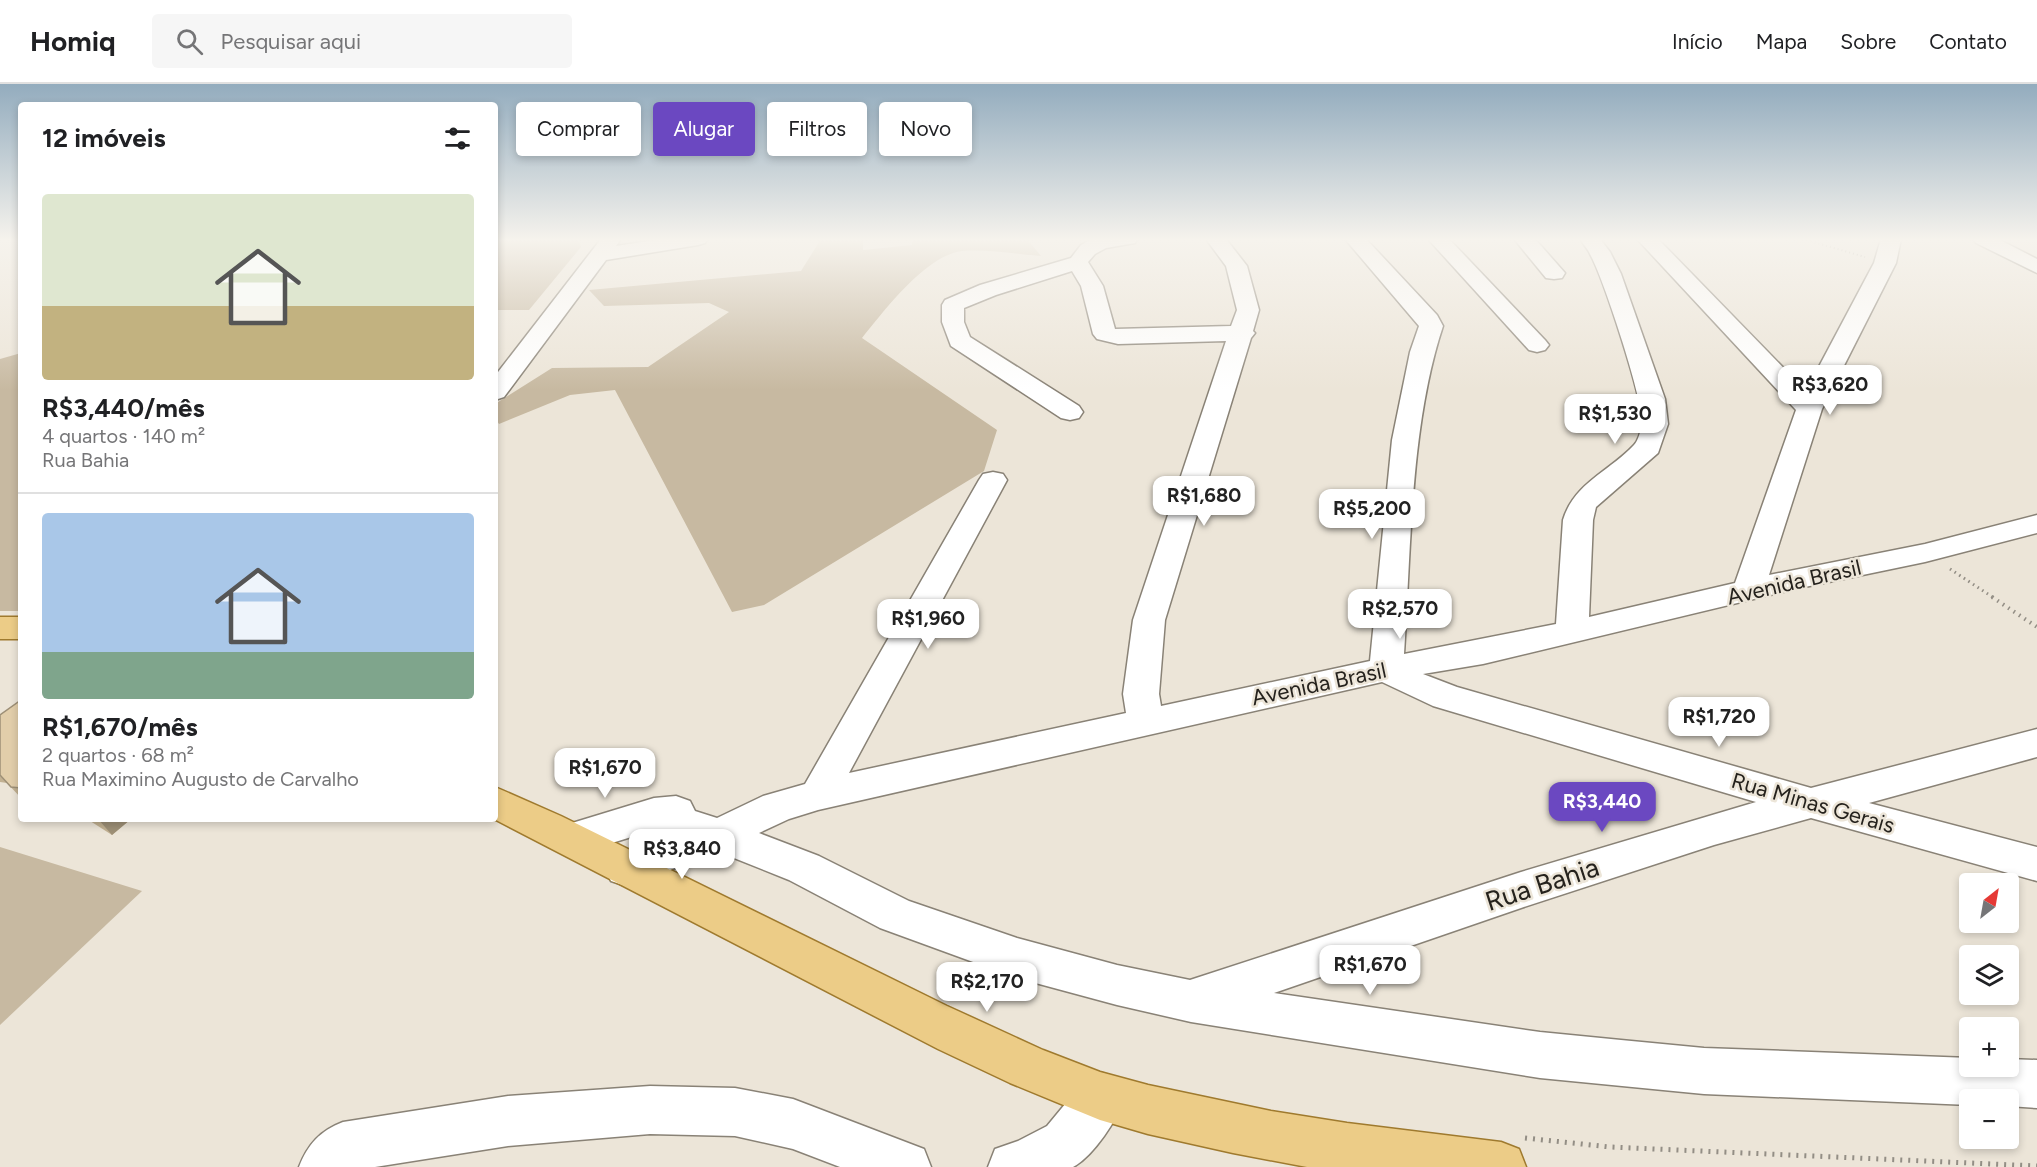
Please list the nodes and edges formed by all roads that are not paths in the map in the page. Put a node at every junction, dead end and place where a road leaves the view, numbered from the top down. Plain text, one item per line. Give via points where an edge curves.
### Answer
1 (573, 290) edge
2 (989, 290) edge
3 (1093, 290) edge
4 (1244, 290) edge
5 (1401, 290) edge
6 (1485, 290) edge
7 (1615, 290) edge
8 (1695, 290) edge
9 (1869, 290) edge
10 (1243, 333) junction
11 (1537, 345) dead end
12 (498, 388) edge
13 (1809, 409) junction
14 (1070, 412) dead end
15 (993, 480) dead end
16 (2037, 524) edge
17 (1749, 590) junction
18 (0, 628) edge
19 (18, 628) edge
20 (1572, 632) junction
21 (1386, 669) junction
22 (1145, 721) junction
23 (2037, 743) edge
24 (818, 795) junction
25 (498, 803) edge
26 (1811, 803) junction
27 (777, 807) junction
28 (654, 813) junction
29 (718, 835) junction
30 (573, 839) junction
31 (2037, 864) edge
32 (626, 869) junction
33 (1191, 1001) junction
34 (2037, 1084) edge
35 (1102, 1097) junction
36 (1509, 1152) edge
37 (324, 1167) edge
38 (906, 1167) edge
39 (1012, 1167) edge

1 - 12 street
2 - 14 street via 953,305 959,341
3 - 10 street via 1104,330 1110,336
4 - 10 street via 1248,310
5 - 21 street via 1431,326 1408,416
6 - 11 street
7 - 20 street via 1652,399 1655,424 1648,447 1582,505
8 - 13 street
9 - 13 street
10 - 22 street via 1149,620 1141,694
13 - 17 street
15 - 24 street
16 - 17 street, Avenida Brasil via 1925,553
17 - 20 street, Avenida Brasil
18 - 19 main road
20 - 21 street, Avenida Brasil
21 - 22 street, Avenida Brasil
21 - 26 street, Rua Minas Gerais via 1446,697
22 - 24 street, Avenida Brasil
23 - 26 street, Rua Bahia
24 - 27 street, Avenida Brasil
25 - 30 main road
26 - 31 street, Rua Minas Gerais
26 - 33 street, Rua Bahia via 1600,865
27 - 28 street, Avenida Brasil
27 - 29 street, Avenida Brasil
28 - 29 street
28 - 30 street, Avenida Brasil
29 - 32 street, Avenida Brasil
29 - 33 street via 804,868 895,915 1017,958
30 - 32 main road
32 - 35 main road via 976,1044
33 - 34 street via 1540,1055 1621,1063 1704,1071
35 - 36 main road via 1252,1134 1382,1153
35 - 39 street via 1065,1144 1022,1166
37 - 38 street via 343,1147 508,1121 650,1110 735,1112 793,1124

